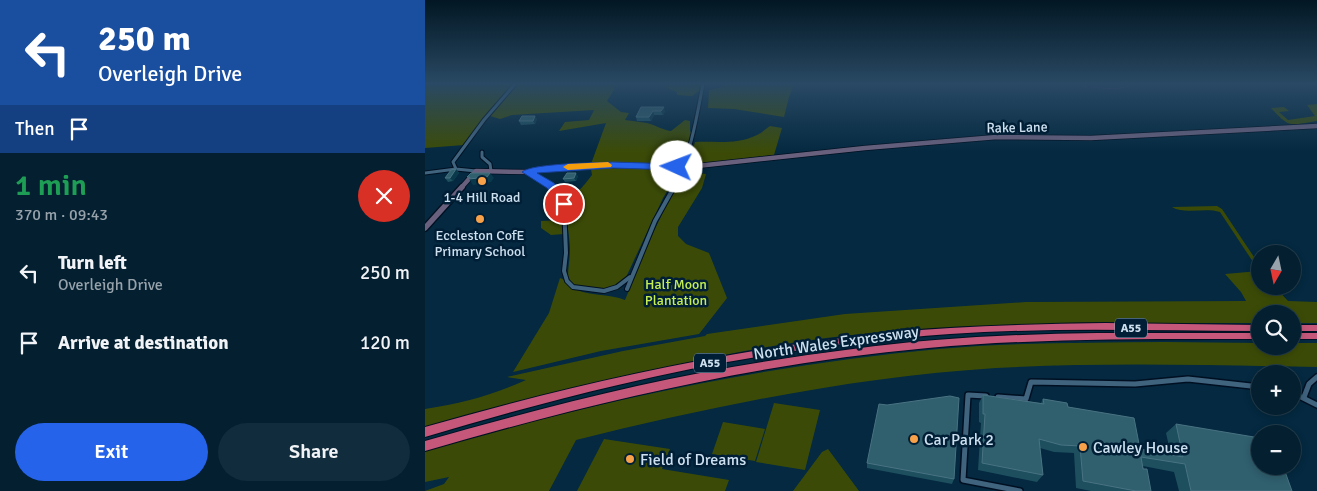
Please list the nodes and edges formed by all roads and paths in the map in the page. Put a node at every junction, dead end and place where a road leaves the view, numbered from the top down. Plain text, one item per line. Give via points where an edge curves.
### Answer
1 (496, 106) edge
2 (699, 106) edge
3 (1317, 126) edge
4 (482, 152) dead end
5 (453, 162) junction
6 (677, 167) dead end
7 (688, 167) dead end
8 (456, 169) junction
9 (440, 170) junction
10 (464, 170) joint
11 (476, 171) junction
12 (491, 171) junction
13 (527, 172) junction
14 (425, 173) edge
15 (425, 228) edge
16 (632, 275) junction
17 (627, 289) dead end
18 (1251, 328) edge
19 (1301, 328) edge
20 (1317, 328) edge
21 (1251, 336) edge
22 (1301, 336) edge
23 (1317, 336) edge
24 (1317, 377) edge
25 (1251, 386) edge
26 (1301, 396) edge
27 (1304, 397) junction
28 (1317, 405) edge
29 (425, 432) edge
30 (425, 446) edge
31 (1020, 491) edge

1 - 5 street
2 - 16 street via 685,166 655,221
3 - 7 street, Rake Lane via 1091,138 997,137
4 - 12 street
5 - 8 street
5 - 9 street
6 - 13 street via 613,165
8 - 9 street
8 - 10 street
9 - 14 street
10 - 11 street
11 - 12 street
11 - 15 street
12 - 13 street
13 - 16 street via 551,186 564,204 564,271 573,287 609,292
16 - 17 street
18 - 29 highway, North Wales Expressway / A55 via 1002,328 895,335 763,353 612,382
19 - 20 highway
21 - 30 highway, North Wales Expressway / A55 via 1001,339 853,353 771,365 588,401
22 - 23 highway
24 - 27 street via 1309,384
25 - 31 street via 1189,379 1135,384 1031,382 1026,399 968,395 963,480
26 - 27 street
27 - 28 street

